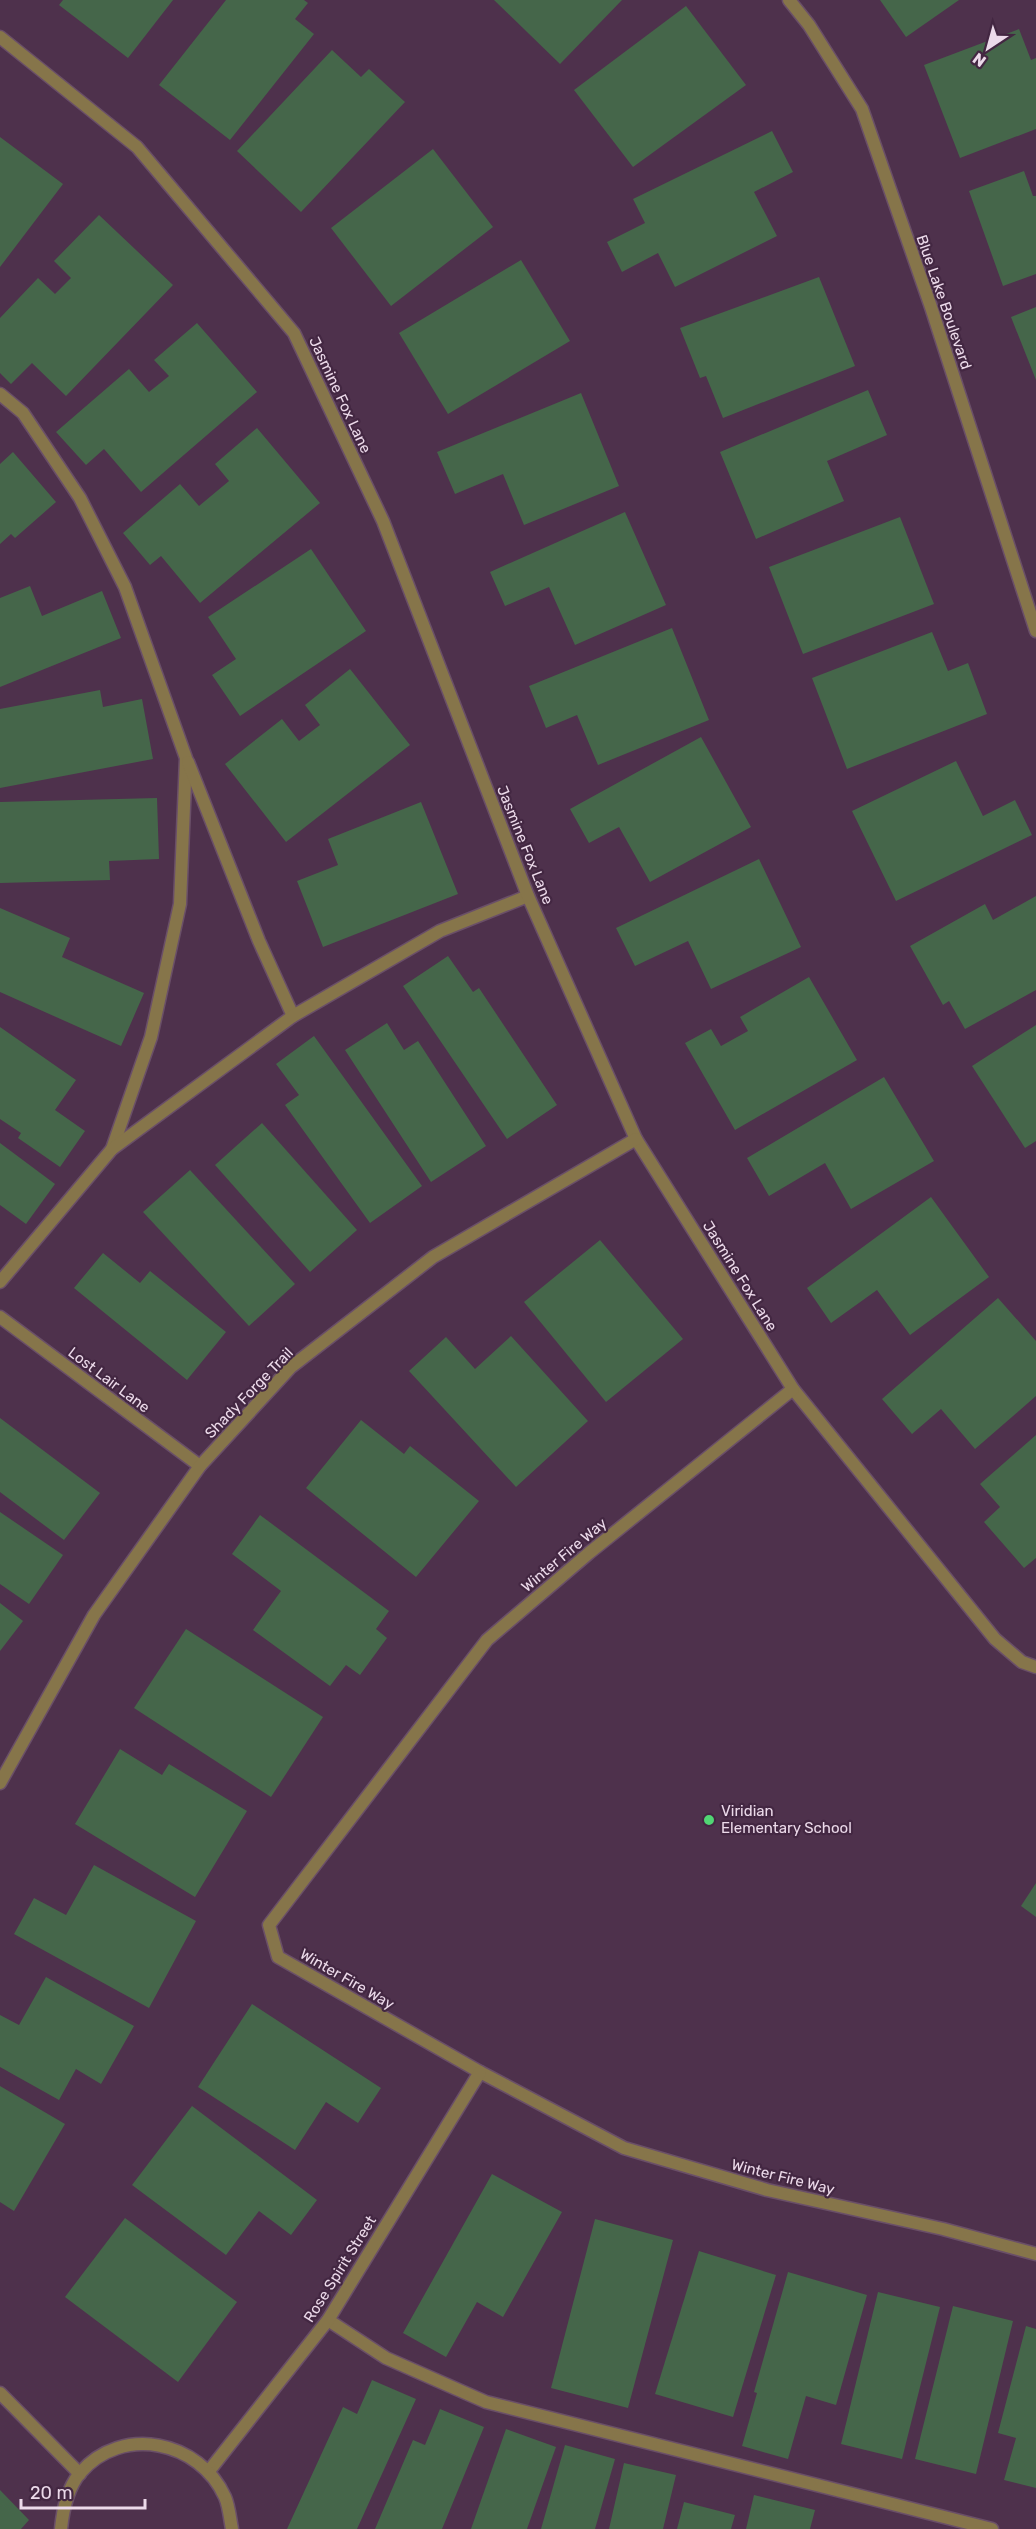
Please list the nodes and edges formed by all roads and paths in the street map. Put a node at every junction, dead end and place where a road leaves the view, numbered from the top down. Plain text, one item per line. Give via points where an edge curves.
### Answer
1 (789, 0) edge
2 (0, 37) edge
3 (0, 394) edge
4 (1036, 631) edge
5 (186, 758) junction
6 (528, 896) junction
7 (293, 1016) junction
8 (636, 1139) junction
9 (112, 1149) junction
10 (0, 1282) edge
11 (0, 1317) edge
12 (794, 1389) junction
13 (200, 1466) junction
14 (1036, 1667) edge
15 (0, 1783) edge
16 (480, 2072) junction
17 (1036, 2254) edge
18 (328, 2320) junction
19 (0, 2393) edge
20 (209, 2471) junction
21 (80, 2474) junction
22 (60, 2529) edge
23 (232, 2529) edge
24 (992, 2529) edge

1 - 4 street, Blue Lake Boulevard via 862,109
2 - 6 street, Jasmine Fox Lane via 137,147 294,333 383,521
3 - 5 street via 23,414 85,508 125,587
5 - 7 street
5 - 9 street via 180,904 151,1037
6 - 7 street via 440,932
6 - 8 street, Jasmine Fox Lane
7 - 9 street
8 - 12 street, Jasmine Fox Lane
8 - 13 street, Shady Forge Trail via 433,1257 291,1367
9 - 10 street
11 - 13 street, Lost Lair Lane
12 - 14 street, Jasmine Fox Lane via 995,1639 1022,1662
12 - 16 street, Winter Fire Way via 487,1640 269,1925 278,1956
13 - 15 street, Shady Forge Trail via 94,1615
16 - 17 street, Winter Fire Way via 624,2148 767,2190
16 - 18 street, Rose Spirit Street
18 - 20 street, Rose Spirit Street
18 - 24 street via 386,2358 486,2402
19 - 21 street
20 - 21 street via 186,2453 158,2444 129,2444 101,2455
20 - 23 street via 226,2499
21 - 22 street via 64,2502

